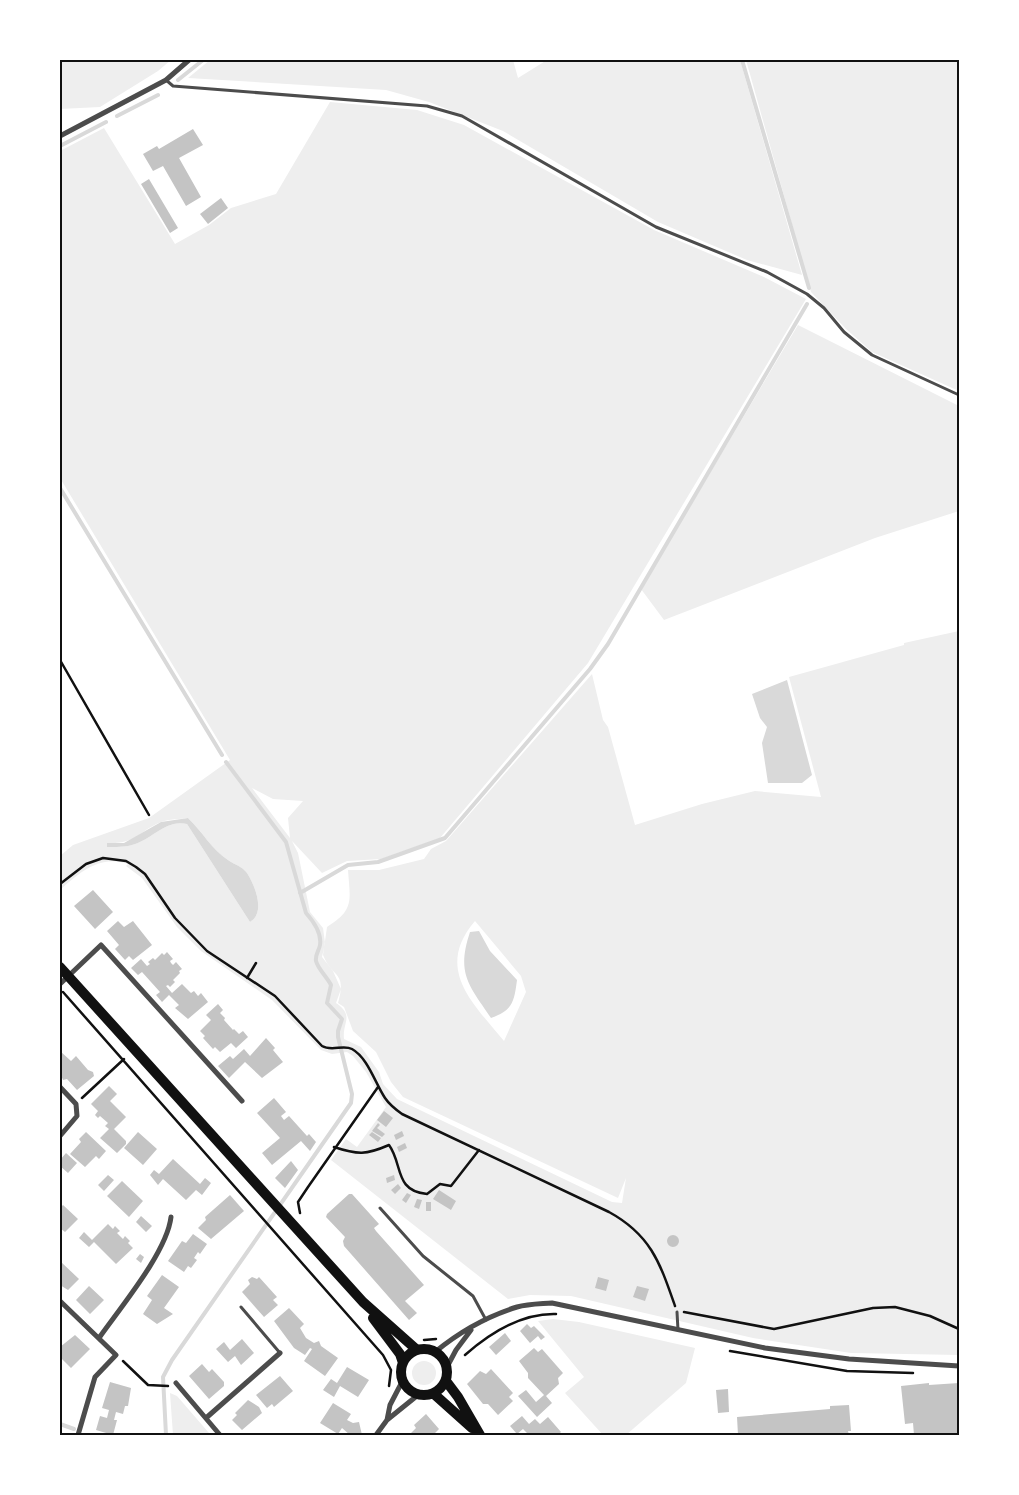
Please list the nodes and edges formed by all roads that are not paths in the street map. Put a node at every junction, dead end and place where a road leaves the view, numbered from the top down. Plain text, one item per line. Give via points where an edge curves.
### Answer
1 (189, 60) edge
2 (166, 80) junction
3 (60, 136) edge
4 (959, 395) edge
5 (60, 967) edge
6 (68, 976) junction
7 (60, 984) edge
8 (60, 1087) edge
9 (242, 1102) dead end
10 (60, 1136) edge
11 (380, 1208) dead end
12 (171, 1217) dead end
13 (60, 1301) edge
14 (363, 1302) junction
15 (241, 1307) dead end
16 (677, 1312) road end
17 (486, 1320) junction
18 (473, 1328) junction
19 (678, 1330) junction
20 (99, 1338) junction
21 (417, 1350) junction
22 (435, 1352) junction
23 (280, 1353) joint
24 (403, 1363) junction
25 (959, 1366) edge
26 (447, 1367) junction
27 (403, 1380) junction
28 (446, 1382) junction
29 (176, 1383) dead end
30 (434, 1394) junction
31 (418, 1395) junction
32 (206, 1418) junction
33 (387, 1420) junction
34 (78, 1435) edge
35 (220, 1435) edge
36 (376, 1435) edge
37 (480, 1435) edge

1 - 2 street
2 - 3 street
2 - 4 lane via 172,86 427,106 462,116 656,227 767,272 807,294 872,355
5 - 6 main road
6 - 7 street
6 - 9 street via 101,945
6 - 14 main road
8 - 10 street via 76,1104 77,1116
11 - 17 lane via 423,1256 473,1296
12 - 20 street via 170,1230 144,1274
13 - 20 street
14 - 21 main road
14 - 24 main road
15 - 23 lane
16 - 19 lane
17 - 18 street
17 - 19 street via 518,1307 552,1303
18 - 22 street
18 - 26 street
19 - 25 street via 802,1353
20 - 34 street via 116,1355 95,1377
21 - 22 main road
21 - 24 main road
22 - 26 main road
23 - 32 street
24 - 27 main road
26 - 28 main road
27 - 31 main road via 409,1390
27 - 33 street via 390,1405
28 - 30 main road
28 - 37 main road
29 - 32 street
30 - 31 main road
30 - 37 main road
31 - 33 street
32 - 35 street
33 - 36 street

